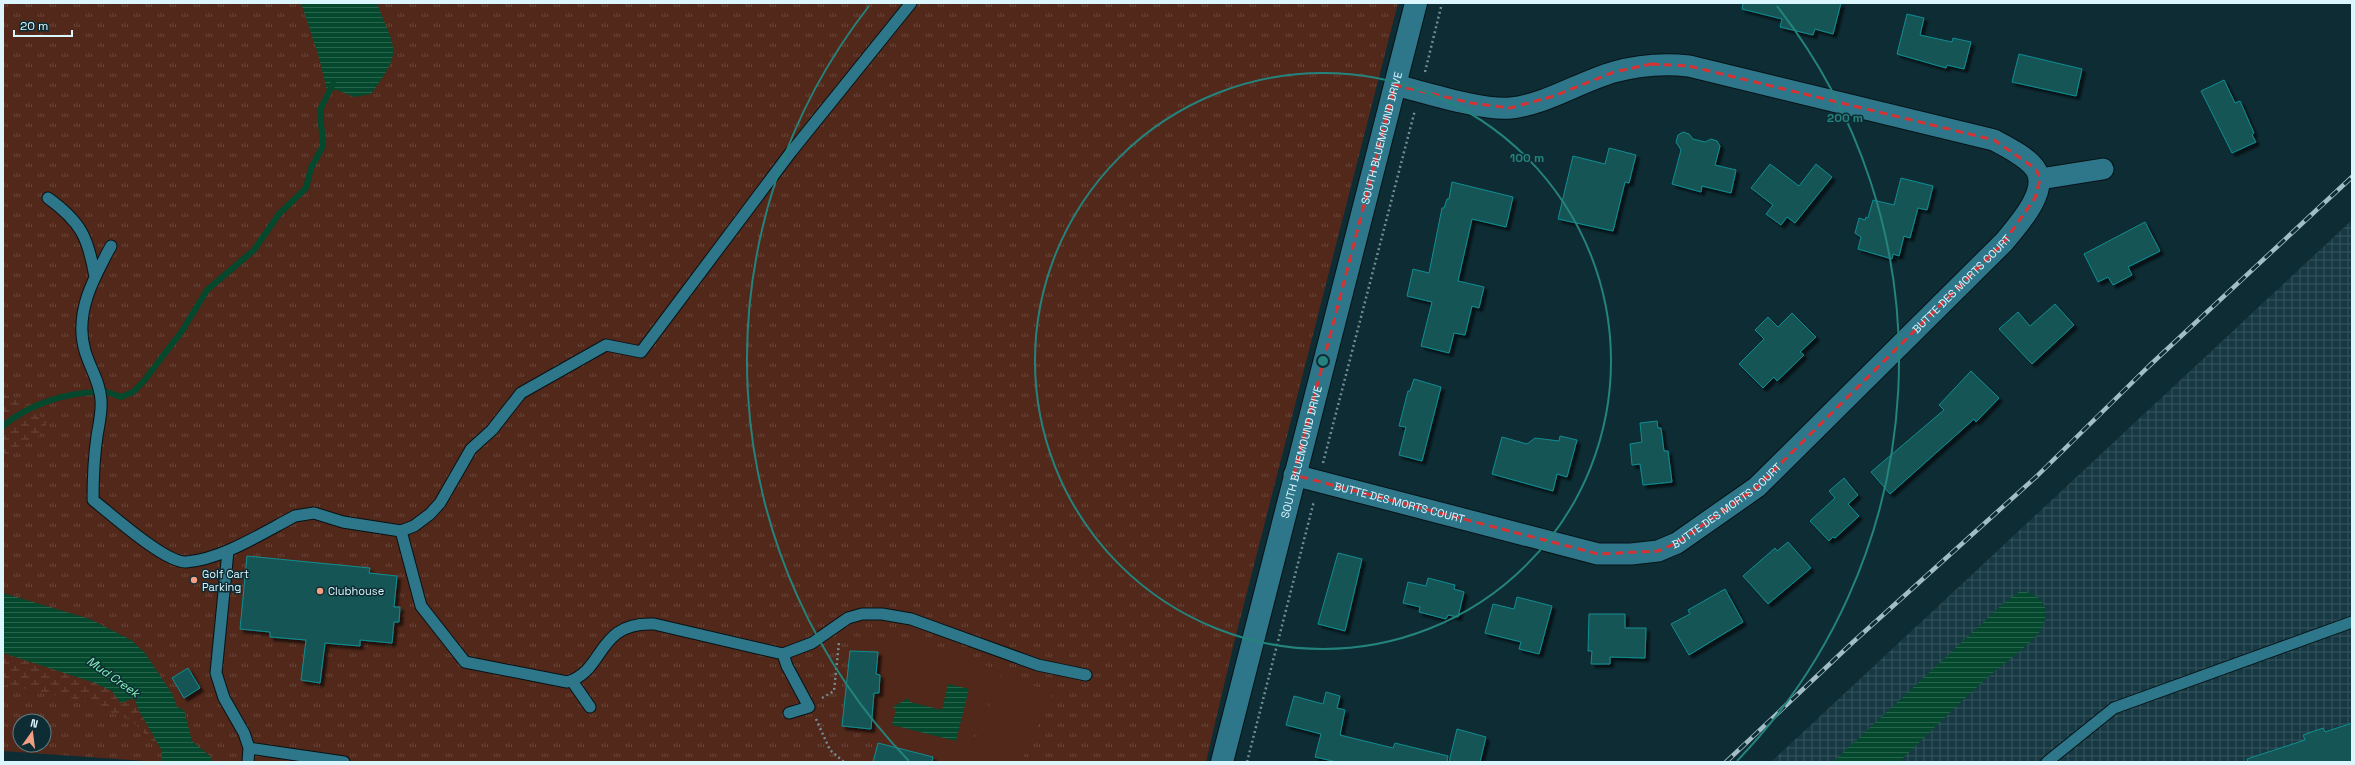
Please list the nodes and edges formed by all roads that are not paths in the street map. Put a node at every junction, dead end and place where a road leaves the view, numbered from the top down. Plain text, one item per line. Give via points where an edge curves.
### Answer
1 (911, 3) edge
2 (1416, 3) edge
3 (1395, 85) junction
4 (2103, 169) dead end
5 (2040, 179) junction
6 (48, 198) dead end
7 (111, 246) dead end
8 (95, 277) junction
9 (1294, 475) junction
10 (401, 531) junction
11 (228, 551) junction
12 (2352, 622) edge
13 (783, 654) junction
14 (1086, 675) dead end
15 (572, 681) junction
16 (590, 707) dead end
17 (789, 713) dead end
18 (249, 748) junction
19 (248, 762) edge
20 (344, 762) edge
21 (1222, 762) edge
22 (2047, 762) edge

1 - 10 lane via 791,152 641,352 606,345 520,393 492,430 470,449 440,503 414,526
2 - 3 main road, SOUTH BLUEMOUND DRIVE
3 - 5 street via 1471,103 1510,108 1554,96 1614,72 1651,64 1689,66 1994,140 2036,169
3 - 9 main road, SOUTH BLUEMOUND DRIVE
4 - 5 street
5 - 9 street, BUTTE DES MORTS COURT via 2035,198 2004,242 1757,487 1677,543 1658,551 1598,554
6 - 8 lane via 69,214 85,235
7 - 8 lane
8 - 11 lane via 82,312 80,330 86,354 99,386 101,400 93,500 170,558 186,562
9 - 21 main road, SOUTH BLUEMOUND DRIVE
10 - 11 lane via 306,513 295,516
10 - 15 lane via 421,606 465,662 549,680
11 - 18 lane via 216,672 224,698 244,733
12 - 22 lane via 2114,708
13 - 14 lane via 812,643 843,622 862,614 911,619 1038,665
13 - 15 lane via 644,623 608,639 589,668
13 - 17 lane via 809,707
15 - 16 lane
18 - 19 lane
18 - 20 lane

